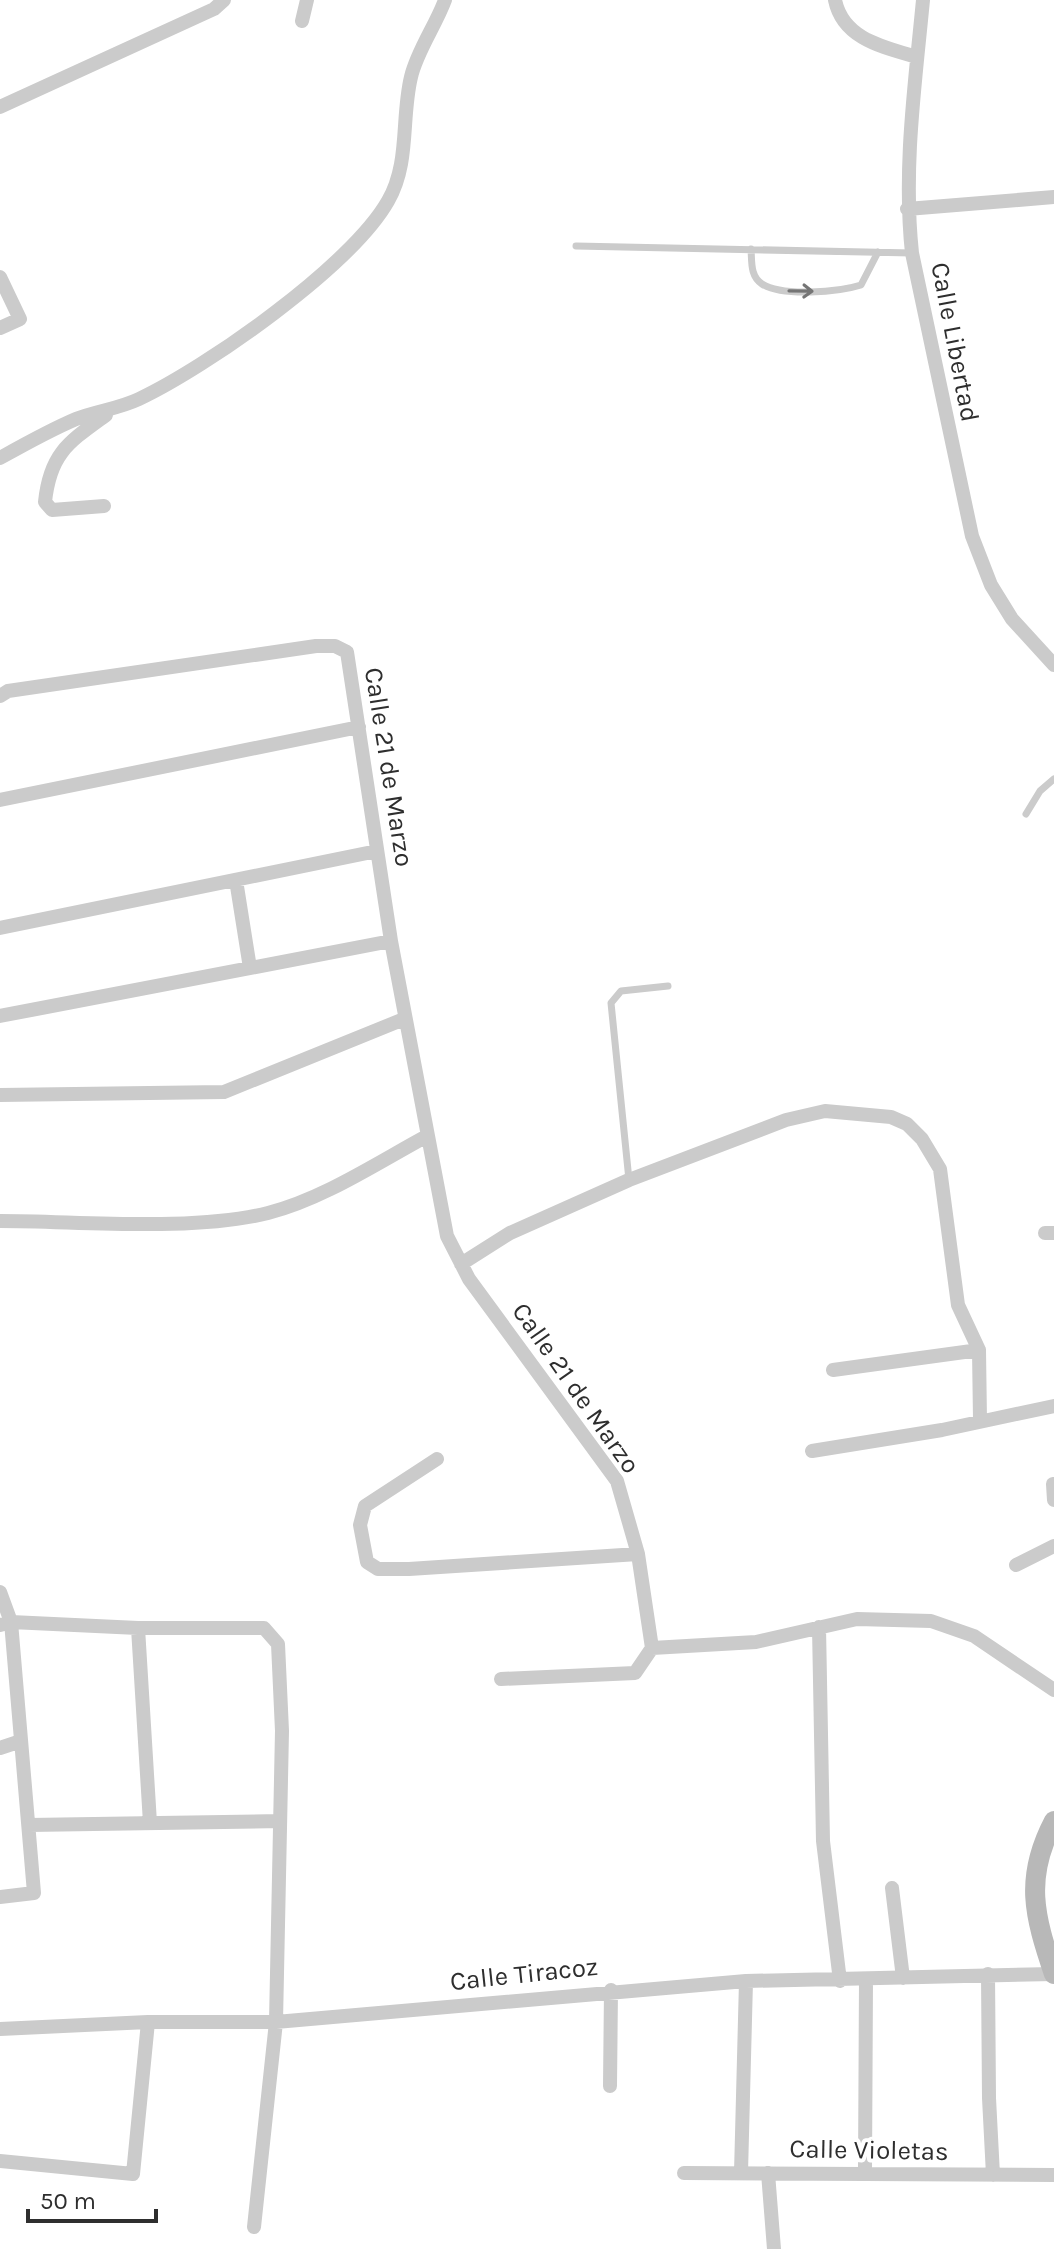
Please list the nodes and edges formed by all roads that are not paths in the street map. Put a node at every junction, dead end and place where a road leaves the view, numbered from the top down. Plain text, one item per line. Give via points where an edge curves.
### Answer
1 (224, 0) edge
2 (307, 0) edge
3 (445, 0) edge
4 (835, 0) edge
5 (923, 0) edge
6 (302, 21) dead end
7 (917, 57) junction
8 (0, 107) edge
9 (1054, 197) edge
10 (907, 209) junction
11 (576, 246) dead end
12 (751, 249) junction
13 (878, 252) junction
14 (912, 253) junction
15 (0, 277) edge
16 (0, 328) edge
17 (113, 410) junction
18 (0, 458) edge
19 (104, 506) dead end
20 (1054, 665) edge
21 (0, 696) edge
22 (359, 727) junction
23 (1054, 779) edge
24 (0, 800) edge
25 (1026, 814) dead end
26 (377, 851) junction
27 (236, 880) junction
28 (0, 928) edge
29 (391, 941) junction
30 (250, 968) junction
31 (668, 986) dead end
32 (0, 1016) edge
33 (404, 1019) junction
34 (0, 1095) edge
35 (427, 1136) junction
36 (629, 1180) junction
37 (0, 1221) edge
38 (461, 1264) junction
39 (979, 1350) junction
40 (833, 1370) dead end
41 (1054, 1406) edge
42 (980, 1420) junction
43 (812, 1451) dead end
44 (437, 1459) dead end
45 (1053, 1484) edge
46 (1054, 1500) edge
47 (1054, 1546) edge
48 (638, 1554) junction
49 (1016, 1565) dead end
50 (0, 1592) edge
51 (6, 1623) edge
52 (819, 1627) junction
53 (138, 1628) junction
54 (652, 1648) junction
55 (501, 1679) dead end
56 (1054, 1690) edge
57 (21, 1741) junction
58 (0, 1748) edge
59 (280, 1821) junction
60 (1054, 1821) edge
61 (150, 1823) junction
62 (29, 1825) junction
63 (892, 1888) dead end
64 (0, 1897) edge
65 (988, 1974) junction
66 (1054, 1974) edge
67 (903, 1978) junction
68 (866, 1979) junction
69 (746, 1981) junction
70 (840, 1981) junction
71 (611, 1990) junction
72 (148, 2022) junction
73 (276, 2022) junction
74 (0, 2029) edge
75 (610, 2086) dead end
76 (0, 2161) edge
77 (865, 2172) junction
78 (684, 2173) dead end
79 (741, 2173) junction
80 (768, 2173) junction
81 (993, 2175) junction
82 (1054, 2175) edge
83 (254, 2227) dead end
84 (774, 2249) edge

1 - 8 street
2 - 6 street
3 - 17 street via 412,74 400,167 389,200 360,239 220,352
4 - 7 street via 839,17 851,31 880,47
5 - 7 street, Calle Libertad
7 - 10 street, Calle Libertad
9 - 10 street
10 - 14 street, Calle Libertad
11 - 12 lane
12 - 13 lane
12 -> 13 lane via 752,272 762,284 827,291 861,285
13 - 14 lane
14 - 20 street, Calle Libertad via 972,536 991,585 1012,619
15 - 16 street via 20,319
17 - 18 street via 78,418
17 - 19 street via 63,447 45,502 52,510
21 - 22 street, Calle 21 de Marzo via 335,646 347,652
22 - 24 street
22 - 26 street, Calle 21 de Marzo
23 - 25 lane
26 - 27 street
26 - 29 street, Calle 21 de Marzo
27 - 28 street
27 - 30 street
29 - 30 street
29 - 33 street, Calle 21 de Marzo
30 - 32 street
31 - 36 lane via 621,991 611,1003
33 - 34 street via 224,1092
33 - 35 street, Calle 21 de Marzo
35 - 37 street via 269,1213 207,1222
35 - 38 street, Calle 21 de Marzo via 447,1236
36 - 38 street via 510,1233
36 - 39 street via 786,1120 825,1111 891,1117 907,1124 940,1169 958,1305
38 - 48 street, Calle 21 de Marzo via 617,1481
39 - 40 street
39 - 42 street
41 - 42 street
42 - 43 street
44 - 48 street via 365,1506 360,1525 367,1562 378,1569
45 - 46 street
47 - 49 street
48 - 54 street, Calle 21 de Marzo
50 - 51 street
51 - 53 street
51 - 57 street
52 - 54 street via 756,1642
52 - 56 street via 857,1619 949,1624
52 - 70 street via 823,1841
53 - 59 street via 264,1628 278,1644
53 - 61 street
54 - 55 street via 635,1673
57 - 58 street
57 - 62 street
59 - 61 street
59 - 73 street
60 - 66 main road via 1037,1853 1034,1896
61 - 62 street
62 - 64 street via 34,1893
63 - 67 street
65 - 66 street, Calle Tiracoz
65 - 67 street, Calle Tiracoz
65 - 81 street
67 - 68 street, Calle Tiracoz
68 - 70 street, Calle Tiracoz
68 - 77 street
69 - 70 street, Calle Tiracoz
69 - 71 street, Calle Tiracoz
69 - 79 street
71 - 73 street, Calle Tiracoz
71 - 75 street
72 - 73 street, Calle Tiracoz
72 - 74 street, Calle Tiracoz
72 - 76 street via 133,2174
73 - 83 street
77 - 80 street, Calle Violetas
77 - 81 street, Calle Violetas
78 - 79 street, Calle Violetas
79 - 80 street, Calle Violetas
80 - 84 street
81 - 82 street, Calle Violetas

